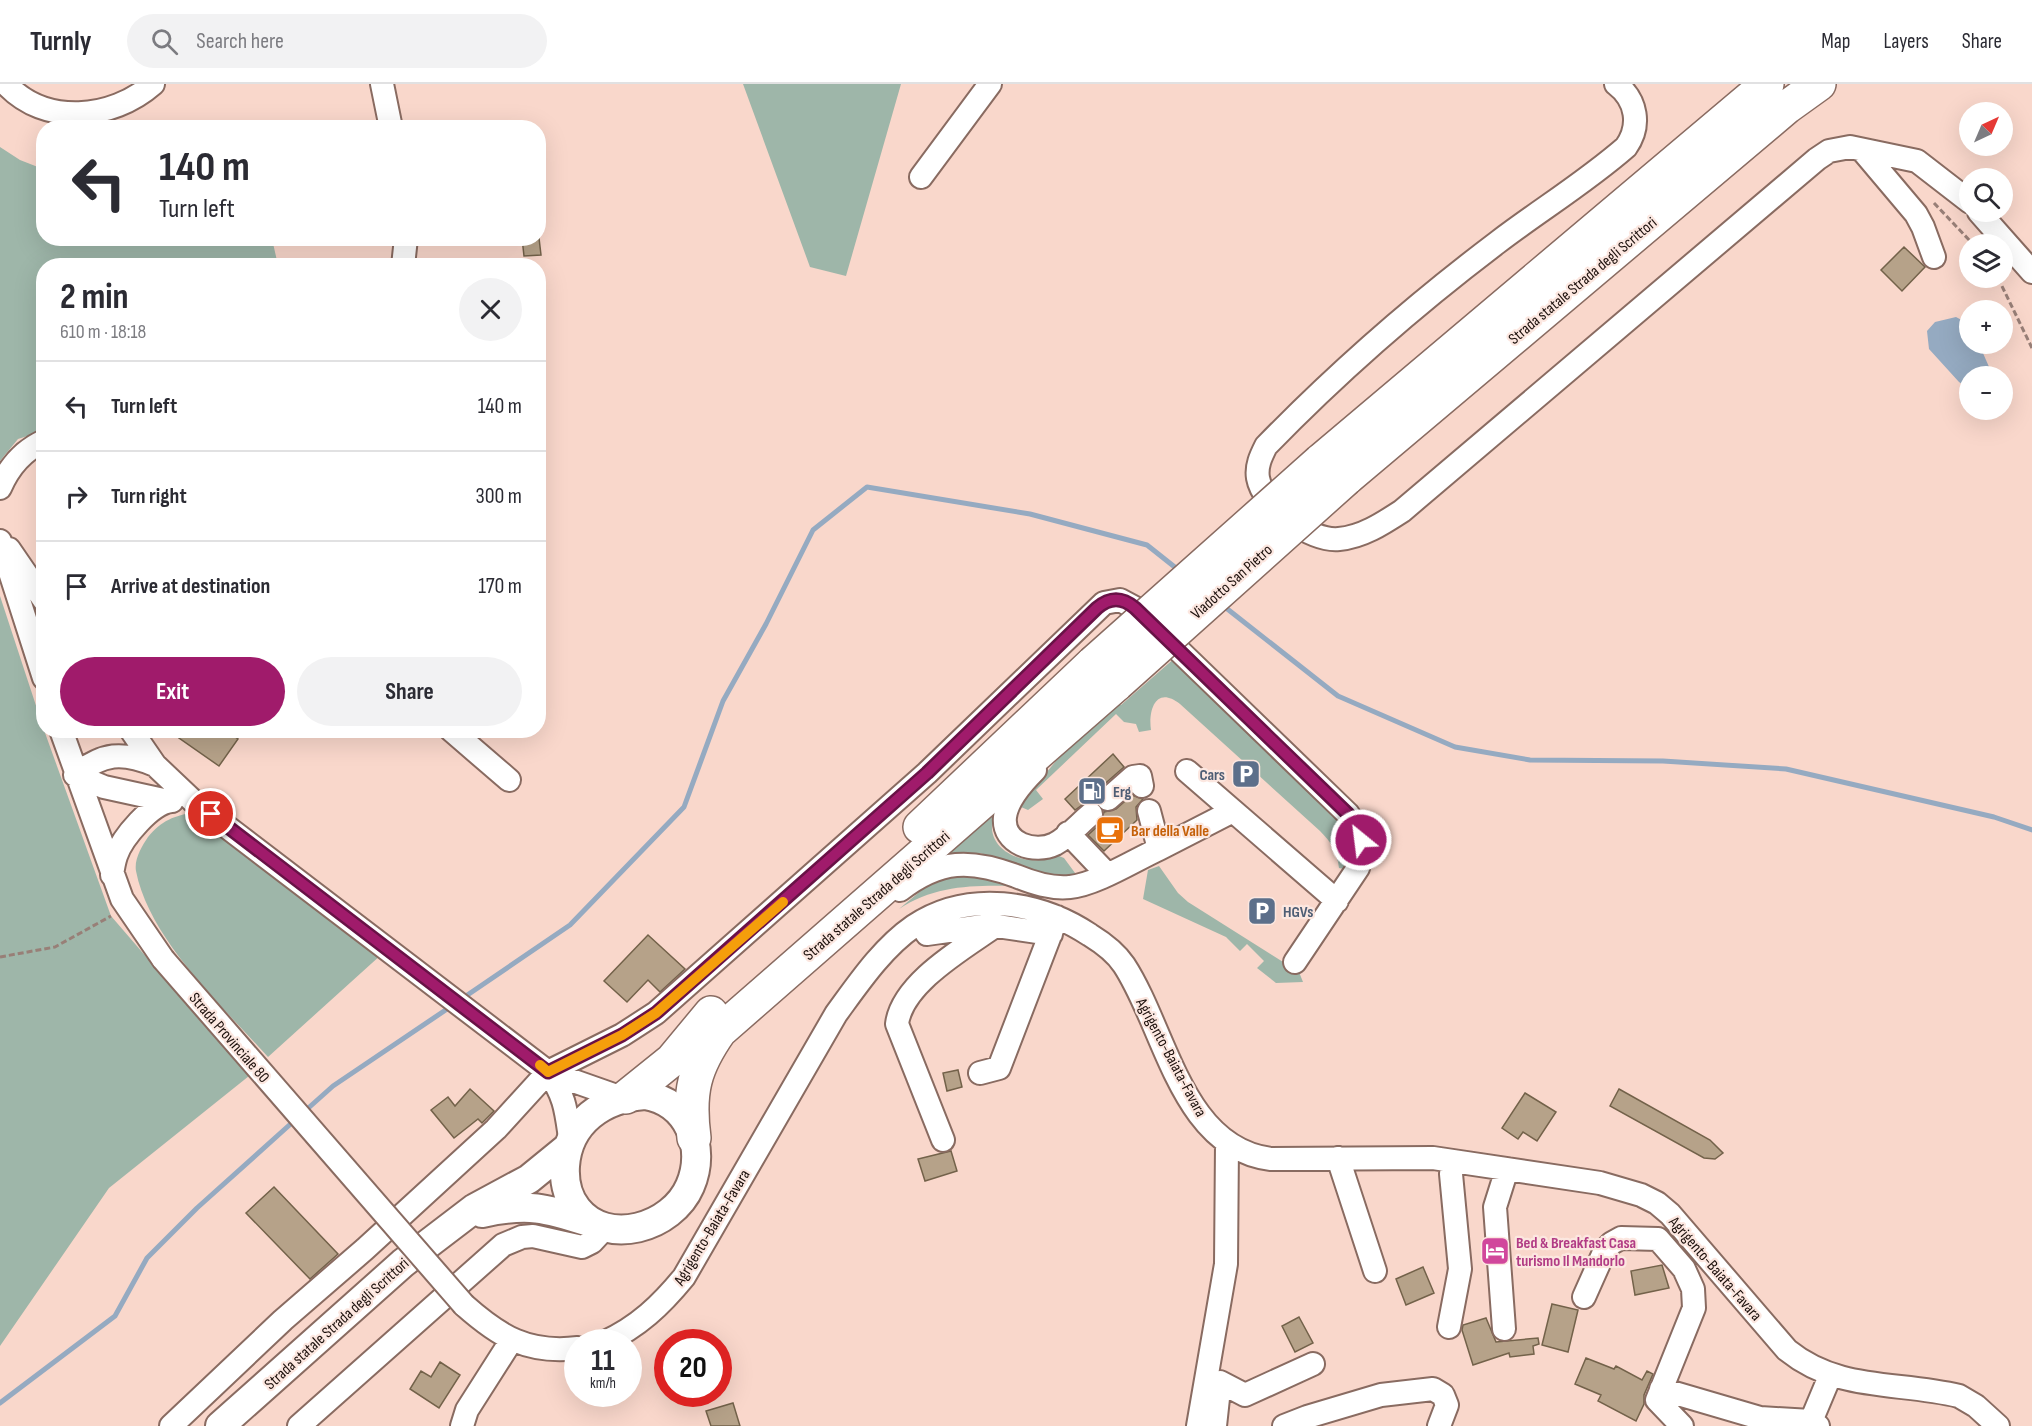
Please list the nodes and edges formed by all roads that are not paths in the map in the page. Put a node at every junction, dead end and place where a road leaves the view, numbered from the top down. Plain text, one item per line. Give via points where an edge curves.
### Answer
1 (6, 84) edge
2 (153, 84) edge
3 (382, 84) edge
4 (990, 84) edge
5 (1616, 84) edge
6 (1738, 84) edge
7 (1767, 84) edge
8 (1819, 84) edge
9 (1833, 84) edge
10 (389, 120) edge
11 (1753, 137) junction
12 (1862, 150) junction
13 (921, 177) dead end
14 (1959, 193) edge
15 (1988, 222) edge
16 (1577, 244) junction
17 (1934, 257) dead end
18 (2032, 272) edge
19 (36, 446) edge
20 (1333, 470) junction
21 (0, 488) edge
22 (0, 535) edge
23 (0, 541) edge
24 (36, 588) edge
25 (36, 653) edge
26 (1105, 674) junction
27 (63, 738) edge
28 (136, 738) edge
29 (460, 738) edge
30 (155, 765) junction
31 (1187, 771) dead end
32 (75, 775) junction
33 (508, 780) dead end
34 (1143, 786) dead end
35 (1108, 799) dead end
36 (168, 801) junction
37 (193, 801) junction
38 (1149, 811) dead end
39 (1233, 811) junction
40 (1091, 814) dead end
41 (1068, 833) junction
42 (1159, 849) junction
43 (112, 874) junction
44 (1107, 874) junction
45 (1337, 901) junction
46 (920, 923) junction
47 (995, 926) junction
48 (1054, 926) junction
49 (1295, 962) dead end
50 (720, 1030) junction
51 (548, 1072) junction
52 (980, 1073) dead end
53 (624, 1098) junction
54 (694, 1138) junction
55 (943, 1140) dead end
56 (569, 1143) junction
57 (1234, 1148) junction
58 (1338, 1158) junction
59 (1453, 1161) junction
60 (1507, 1169) junction
61 (455, 1222) junction
62 (601, 1226) junction
63 (1375, 1271) dead end
64 (1584, 1297) dead end
65 (1449, 1327) dead end
66 (628, 1329) edge
67 (1504, 1329) dead end
68 (511, 1341) junction
69 (564, 1349) edge
70 (1313, 1364) dead end
71 (1830, 1376) junction
72 (1220, 1382) junction
73 (1661, 1389) junction
74 (1813, 1424) edge
75 (171, 1426) edge
76 (220, 1426) edge
77 (299, 1426) edge
78 (462, 1426) edge
79 (1198, 1426) edge
80 (1215, 1426) edge
81 (1284, 1426) edge
82 (1439, 1426) edge
83 (1682, 1426) edge
84 (1998, 1426) edge

1 - 2 street via 30,104 68,113 123,105
3 - 10 street
4 - 13 street
5 - 12 street via 1629,98 1636,120 1626,147 1496,243 1415,309 1338,374 1266,446 1259,461 1258,477 1264,493 1287,518 1305,530 1336,539 1376,528 1402,511 1817,159 1842,148
6 - 16 highway
7 - 16 highway, Strada statale Strada degli Scrittori
8 - 11 highway, Strada statale Strada degli Scrittori
9 - 11 highway
11 - 20 highway, Strada statale Strada degli Scrittori
12 - 14 street via 1917,161
12 - 17 street via 1916,214
15 - 18 street
16 - 20 highway, Strada statale Strada degli Scrittori
19 - 21 street via 16,460
20 - 26 highway, Viadotto San Pietro, bridge
22 - 24 street
23 - 25 street
26 - 41 street via 1030,775 1005,818 1008,834 1027,847 1045,848
26 - 50 highway, Strada statale Strada degli Scrittori
26 - 53 highway, Strada statale Strada degli Scrittori via 940,810 714,1011 672,1060
27 - 32 street, Strada Provinciale 80
28 - 30 street
29 - 33 street
30 - 32 street via 139,758 114,755
30 - 37 street
31 - 39 street
32 - 36 street via 104,787
32 - 43 street, Strada Provinciale 80
34 - 35 street via 1140,776 1133,777
36 - 37 street
36 - 43 street via 146,814 130,832 117,854
37 - 51 street
38 - 42 street
39 - 42 street
39 - 45 street
40 - 41 street
41 - 44 street
42 - 44 street
43 - 68 street, Strada Provinciale 80, bridge via 126,908 163,959 464,1305
44 - 50 street via 1084,885 1055,887 969,863 932,870 902,889 750,1018
45 - 49 street
45 - 51 street via 1358,868 1362,854 1357,826 1135,608 1112,600 1097,608 918,781 656,1013 622,1035
46 - 47 street via 927,934
46 - 48 street, Agrigento-Baiata-Favara via 954,908 994,904 1034,909
46 - 66 street, Agrigento-Baiata-Favara via 864,976 836,1014 684,1277 662,1304
47 - 48 street
47 - 55 street via 917,986 898,1014 897,1024
48 - 52 street via 999,1068
48 - 57 street, Agrigento-Baiata-Favara via 1088,933 1119,958 1193,1104 1215,1135
50 - 54 highway, Strada statale Strada degli Scrittori via 705,1052 694,1080
51 - 53 street
51 - 56 street via 566,1104
51 - 75 street via 496,1129
53 - 54 main road via 645,1095 670,1104 683,1115
53 - 56 main road via 592,1112
54 - 62 main road via 693,1177 678,1204 646,1226 624,1230
56 - 61 main road, Strada statale Strada degli Scrittori via 529,1179 492,1197
56 - 62 main road via 564,1175 568,1193 582,1215
57 - 58 street, Agrigento-Baiata-Favara via 1271,1159
57 - 72 street via 1240,1240
57 - 79 street via 1226,1264
58 - 59 street, Agrigento-Baiata-Favara
58 - 63 street
59 - 60 street, Agrigento-Baiata-Favara
59 - 65 street via 1460,1269
60 - 67 street via 1495,1207
60 - 71 street, Agrigento-Baiata-Favara via 1600,1183 1657,1203 1787,1350
61 - 62 main road via 532,1206
61 - 76 main road, Strada statale Strada degli Scrittori via 403,1263
62 - 77 street via 592,1242 582,1247 533,1236 503,1245
64 - 73 street via 1605,1250 1621,1238 1658,1239 1684,1269 1693,1289 1694,1308
68 - 69 street
68 - 78 street via 467,1410
70 - 72 street via 1245,1395
71 - 74 street
71 - 84 street, Agrigento-Baiata-Favara via 1959,1396
72 - 80 street
73 - 74 street via 1760,1419
73 - 83 street via 1657,1400
81 - 82 street via 1381,1395 1433,1389 1443,1395 1447,1405

